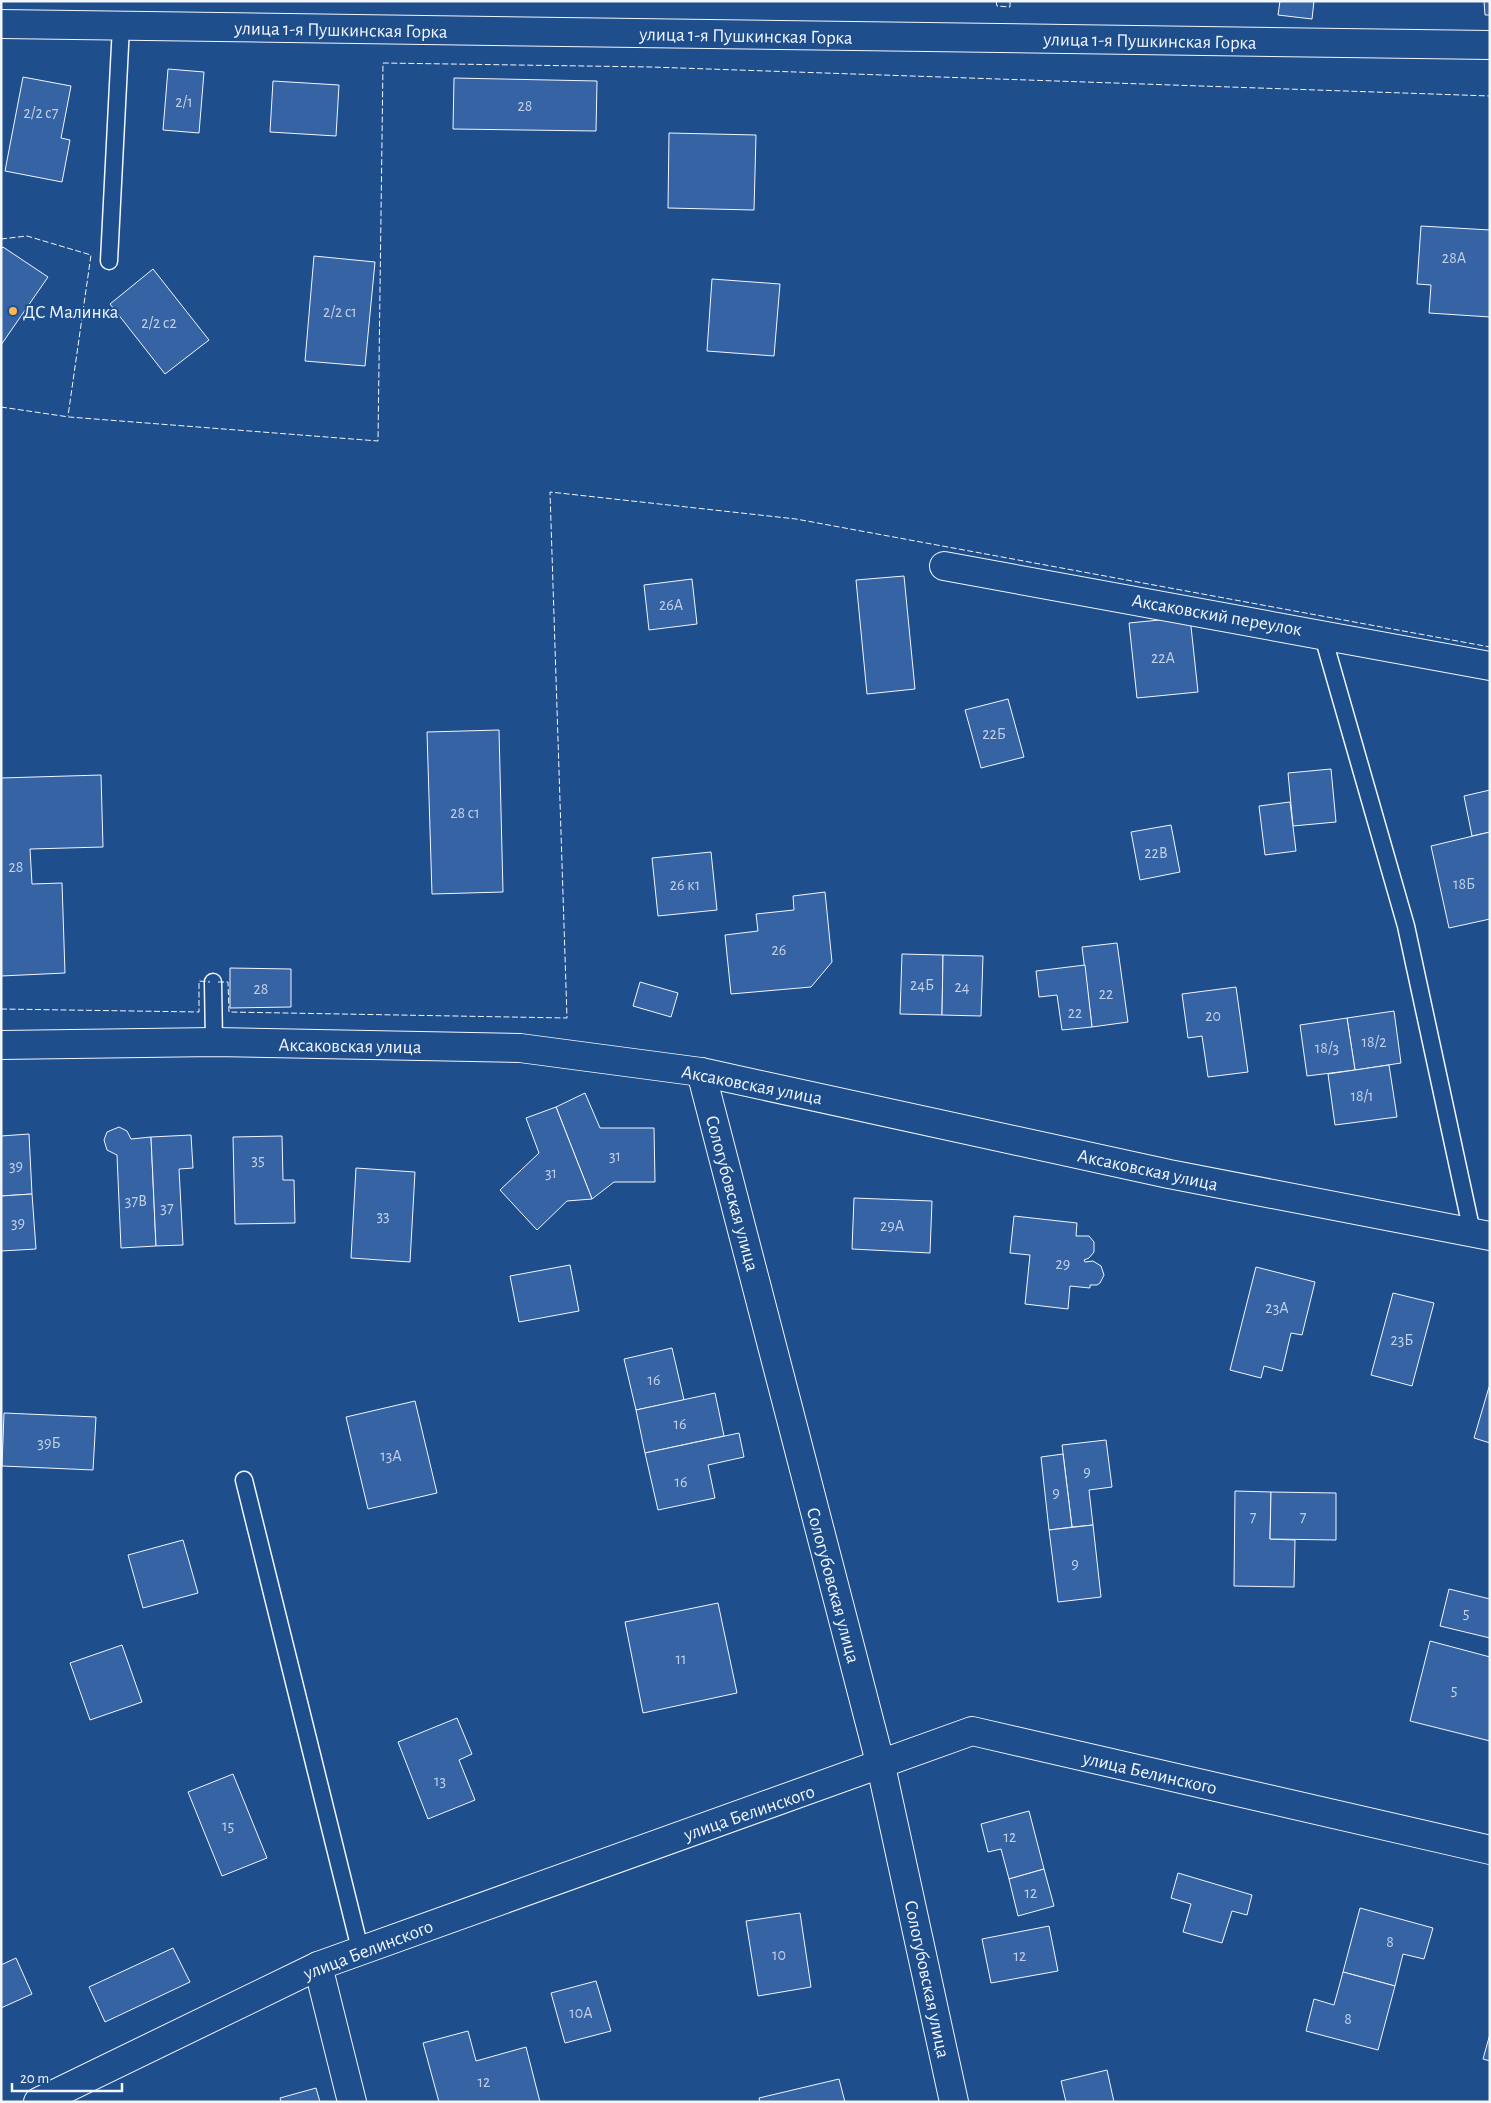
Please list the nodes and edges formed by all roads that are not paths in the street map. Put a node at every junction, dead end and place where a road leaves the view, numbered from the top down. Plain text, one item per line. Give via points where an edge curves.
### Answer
1 (1, 24) edge
2 (121, 26) junction
3 (1490, 45) edge
4 (110, 261) dead end
5 (944, 566) dead end
6 (1322, 633) junction
7 (1490, 666) edge
8 (213, 982) dead end
9 (214, 1042) junction
10 (1, 1046) edge
11 (701, 1072) junction
12 (1481, 1234) edge
13 (244, 1480) dead end
14 (881, 1766) junction
15 (1490, 1850) edge
16 (360, 1950) junction
17 (318, 1966) junction
18 (38, 2102) edge
19 (352, 2102) edge
20 (954, 2102) edge

1 - 2 street, улица 1-я Пушкинская Горка
2 - 3 street, улица 1-я Пушкинская Горка
2 - 4 lane
5 - 6 street, Аксаковский переулок
6 - 7 street, Аксаковский переулок
6 - 12 lane via 1406,926
8 - 9 lane
9 - 10 street, Аксаковская улица
9 - 11 street, Аксаковская улица via 520,1048
11 - 12 street, Аксаковская улица via 1169,1174
11 - 14 street, Сологубовская улица
13 - 16 lane
14 - 15 street, улица Белинского via 972,1731
14 - 16 street, улица Белинского
14 - 20 street, Сологубовская улица
16 - 17 street, улица Белинского
17 - 18 street, улица Белинского
17 - 19 street

